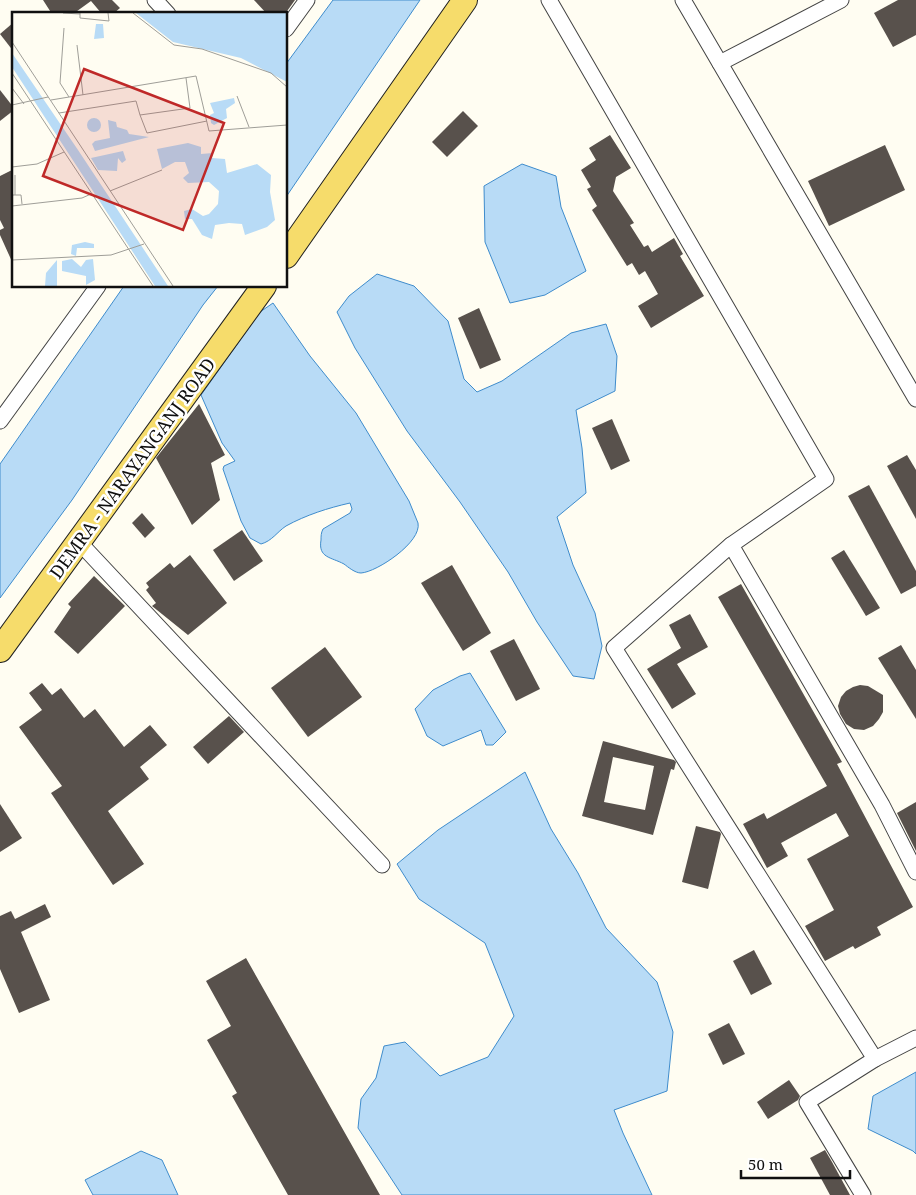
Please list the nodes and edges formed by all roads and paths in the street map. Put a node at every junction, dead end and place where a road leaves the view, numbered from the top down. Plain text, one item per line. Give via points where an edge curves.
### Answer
1 (154, 0) edge
2 (307, 0) edge
3 (464, 0) edge
4 (548, 0) edge
5 (683, 0) edge
6 (840, 0) edge
7 (166, 12) edge
8 (288, 26) edge
9 (720, 63) junction
10 (288, 253) edge
11 (96, 288) edge
12 (263, 288) edge
13 (916, 399) edge
14 (3, 411) edge
15 (78, 540) junction
16 (731, 545) junction
17 (0, 650) edge
18 (382, 865) dead end
19 (916, 872) edge
20 (916, 1038) edge
21 (875, 1059) junction
22 (863, 1195) edge

1 - 7 street
2 - 8 street
3 - 10 main road
4 - 16 street via 826,478
5 - 9 street
6 - 9 street
9 - 13 street
11 - 14 street
12 - 15 main road, DEMRA - NARAYANGANJ ROAD
15 - 17 main road, DEMRA - NARAYANGANJ ROAD
15 - 18 street
16 - 19 street via 882,805
16 - 21 street via 614,648
20 - 21 street
21 - 22 street via 807,1102

